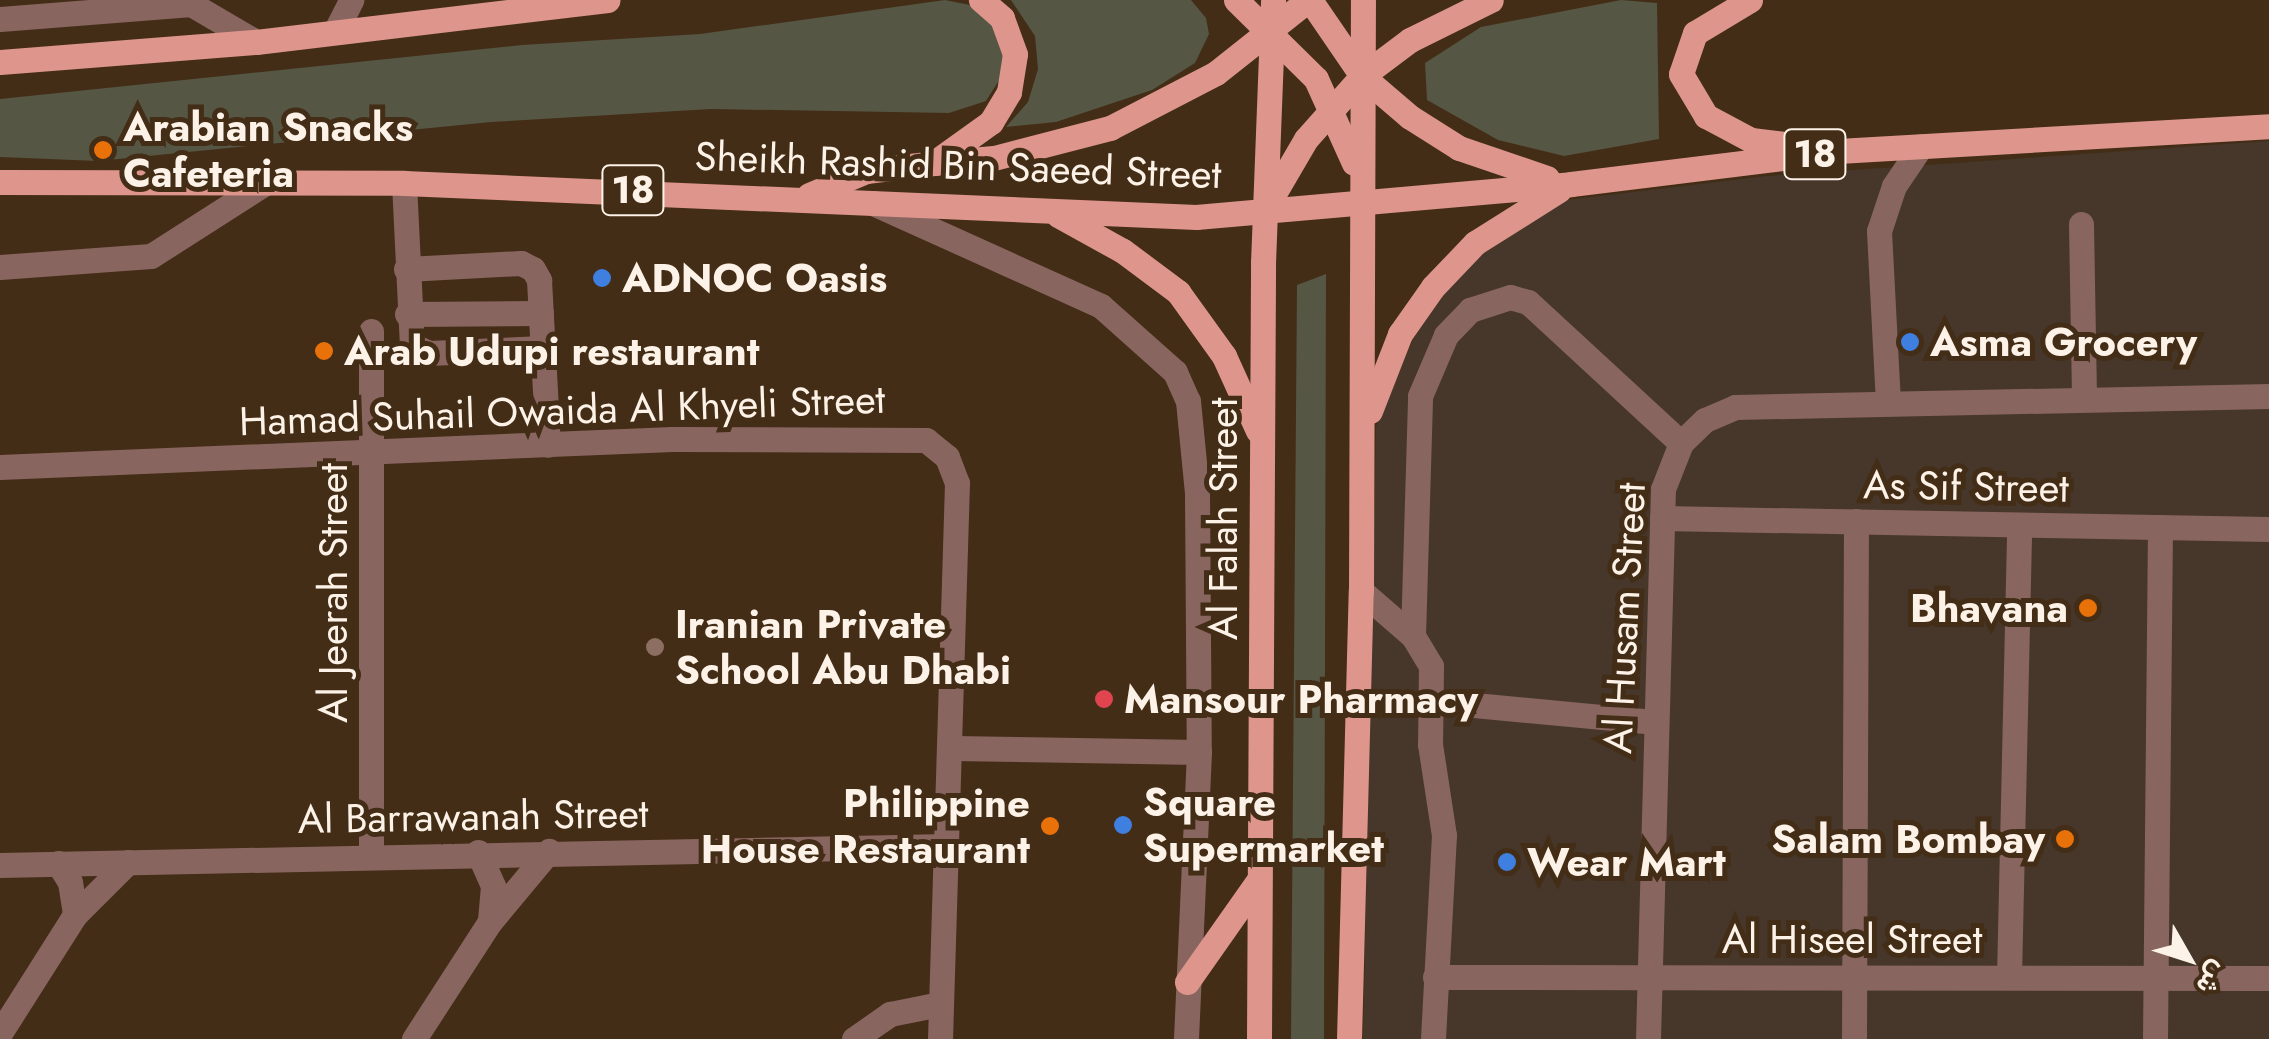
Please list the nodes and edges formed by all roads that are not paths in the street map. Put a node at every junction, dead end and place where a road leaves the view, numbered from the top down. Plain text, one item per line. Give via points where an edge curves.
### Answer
1 (351, 0) edge
2 (606, 0) edge
3 (981, 0) edge
4 (1236, 0) edge
5 (1273, 0) edge
6 (1309, 0) edge
7 (1363, 0) edge
8 (1491, 0) edge
9 (1750, 0) edge
10 (0, 19) edge
11 (335, 32) junction
12 (1273, 32) junction
13 (256, 42) junction
14 (0, 62) edge
15 (1362, 76) junction
16 (1332, 107) junction
17 (2269, 126) edge
18 (1921, 146) junction
19 (1838, 150) junction
20 (934, 163) junction
21 (0, 182) edge
22 (264, 183) junction
23 (404, 183) junction
24 (1571, 184) junction
25 (809, 196) junction
26 (864, 199) junction
27 (1362, 202) junction
28 (1265, 210) junction
29 (1053, 213) junction
30 (2082, 224) dead end
31 (0, 267) edge
32 (406, 269) junction
33 (541, 312) junction
34 (407, 314) junction
35 (371, 331) dead end
36 (543, 348) junction
37 (2269, 396) edge
38 (2084, 399) junction
39 (1888, 403) junction
40 (1261, 439) junction
41 (1681, 443) junction
42 (548, 445) junction
43 (1361, 450) junction
44 (370, 453) junction
45 (0, 467) edge
46 (1662, 518) junction
47 (1856, 522) junction
48 (2019, 524) junction
49 (2160, 527) junction
50 (2269, 529) edge
51 (1361, 591) junction
52 (1413, 636) junction
53 (1432, 702) junction
54 (1656, 722) junction
55 (952, 748) junction
56 (1199, 752) junction
57 (948, 846) junction
58 (549, 851) junction
59 (478, 852) junction
60 (371, 855) junction
61 (128, 862) junction
62 (58, 863) junction
63 (0, 864) edge
64 (1258, 881) junction
65 (76, 915) junction
66 (489, 922) junction
67 (1650, 975) junction
68 (1855, 976) junction
69 (1435, 977) junction
70 (2009, 977) junction
71 (2156, 978) junction
72 (2269, 978) edge
73 (1188, 982) junction
74 (940, 1004) junction
75 (0, 1033) edge
76 (414, 1039) edge
77 (854, 1039) edge
78 (940, 1039) edge
79 (1186, 1039) edge
80 (1259, 1039) edge
81 (1349, 1039) edge
82 (1432, 1039) edge
83 (1648, 1039) edge
84 (1854, 1039) edge
85 (2155, 1039) edge

1 - 11 street
2 - 11 main road
3 - 20 main road via 1002,18 1016,54 1009,92 991,122
4 - 12 main road
5 - 12 main road, Al Falah Street
6 - 12 main road
6 - 15 main road
7 - 15 main road
8 - 15 main road via 1410,40
9 - 19 main road via 1695,33 1680,74 1691,97 1706,116 1750,140
10 - 13 street via 192,4
11 - 13 main road
12 - 16 main road
12 - 20 main road via 1182,93 1110,128 994,158
12 - 28 main road, Al Falah Street
13 - 14 main road
15 - 16 main road
15 - 24 main road via 1459,148
15 - 27 main road
16 - 27 main road
16 - 28 main road
17 - 18 main road, Sheikh Rashid Bin Saeed Street / 18
18 - 19 main road, Sheikh Rashid Bin Saeed Street / 18
18 - 39 street via 1894,186 1880,230
19 - 24 main road, Sheikh Rashid Bin Saeed Street / 18
20 - 25 main road via 866,171
21 - 22 main road, Sheikh Rashid Bin Saeed Street / 18
22 - 23 main road, Sheikh Rashid Bin Saeed Street / 18
22 - 31 street via 151,256
23 - 25 main road, Sheikh Rashid Bin Saeed Street / 18
23 - 32 street
24 - 27 main road, Sheikh Rashid Bin Saeed Street / 18
24 - 43 main road via 1474,244 1433,287 1400,334 1375,390
25 - 26 main road, Sheikh Rashid Bin Saeed Street / 18
26 - 29 main road, Sheikh Rashid Bin Saeed Street / 18
26 - 56 street via 1101,306 1175,372 1195,431
27 - 28 main road, Sheikh Rashid Bin Saeed Street / 18
27 - 43 main road
28 - 29 main road, Sheikh Rashid Bin Saeed Street / 18 via 1196,217
28 - 40 main road, Al Falah Street
29 - 40 main road via 1123,251 1178,292 1224,356
30 - 38 street
32 - 33 street via 527,265 540,280
32 - 34 street
33 - 34 street
33 - 36 street
34 - 36 street via 409,338 422,352
35 - 44 street, Al Jeerah Street
36 - 42 street
37 - 38 street, Al Husam Street
38 - 39 street, Al Husam Street
39 - 41 street, Al Husam Street via 1735,407 1705,420
40 - 64 main road, Al Falah Street
41 - 46 street, Al Husam Street via 1663,489
41 - 52 street via 1528,302 1510,296 1470,310 1446,336 1420,396
42 - 44 street, Hamad Suhail Owaida Al Khyeli Street
42 - 55 street, Hamad Suhail Owaida Al Khyeli Street via 898,436 938,448 957,483
43 - 51 main road
44 - 45 street, Hamad Suhail Owaida Al Khyeli Street
44 - 60 street, Al Jeerah Street
46 - 47 street, As Sif Street
46 - 54 street, Al Husam Street
47 - 48 street, As Sif Street
47 - 68 street
48 - 49 street, As Sif Street
48 - 70 street
49 - 50 street, As Sif Street
49 - 71 street
51 - 52 street
51 - 81 main road
52 - 53 street via 1432,666
53 - 54 street
53 - 69 street via 1430,744 1444,835
54 - 67 street, Al Husam Street
55 - 56 street
55 - 57 street, Hamad Suhail Owaida Al Khyeli Street
56 - 73 street
57 - 58 street, Al Barrawanah Street
57 - 74 street, Hamad Suhail Owaida Al Khyeli Street
58 - 59 street, Al Barrawanah Street
58 - 66 street
59 - 60 street, Al Barrawanah Street
59 - 66 street via 493,886
60 - 61 street, Al Barrawanah Street
61 - 62 street, Al Barrawanah Street
61 - 65 street
62 - 63 street, Al Barrawanah Street
62 - 65 street
64 - 73 main road
64 - 80 main road, Al Falah Street
65 - 75 street
66 - 76 street
67 - 68 street, Al Hiseel Street
67 - 69 street, Al Hiseel Street
67 - 83 street, Al Husam Street
68 - 70 street, Al Hiseel Street
68 - 84 street
69 - 82 street
70 - 71 street, Al Hiseel Street
71 - 72 street, Al Hiseel Street
71 - 85 street
73 - 79 street
74 - 77 street via 890,1014
74 - 78 street, Hamad Suhail Owaida Al Khyeli Street

